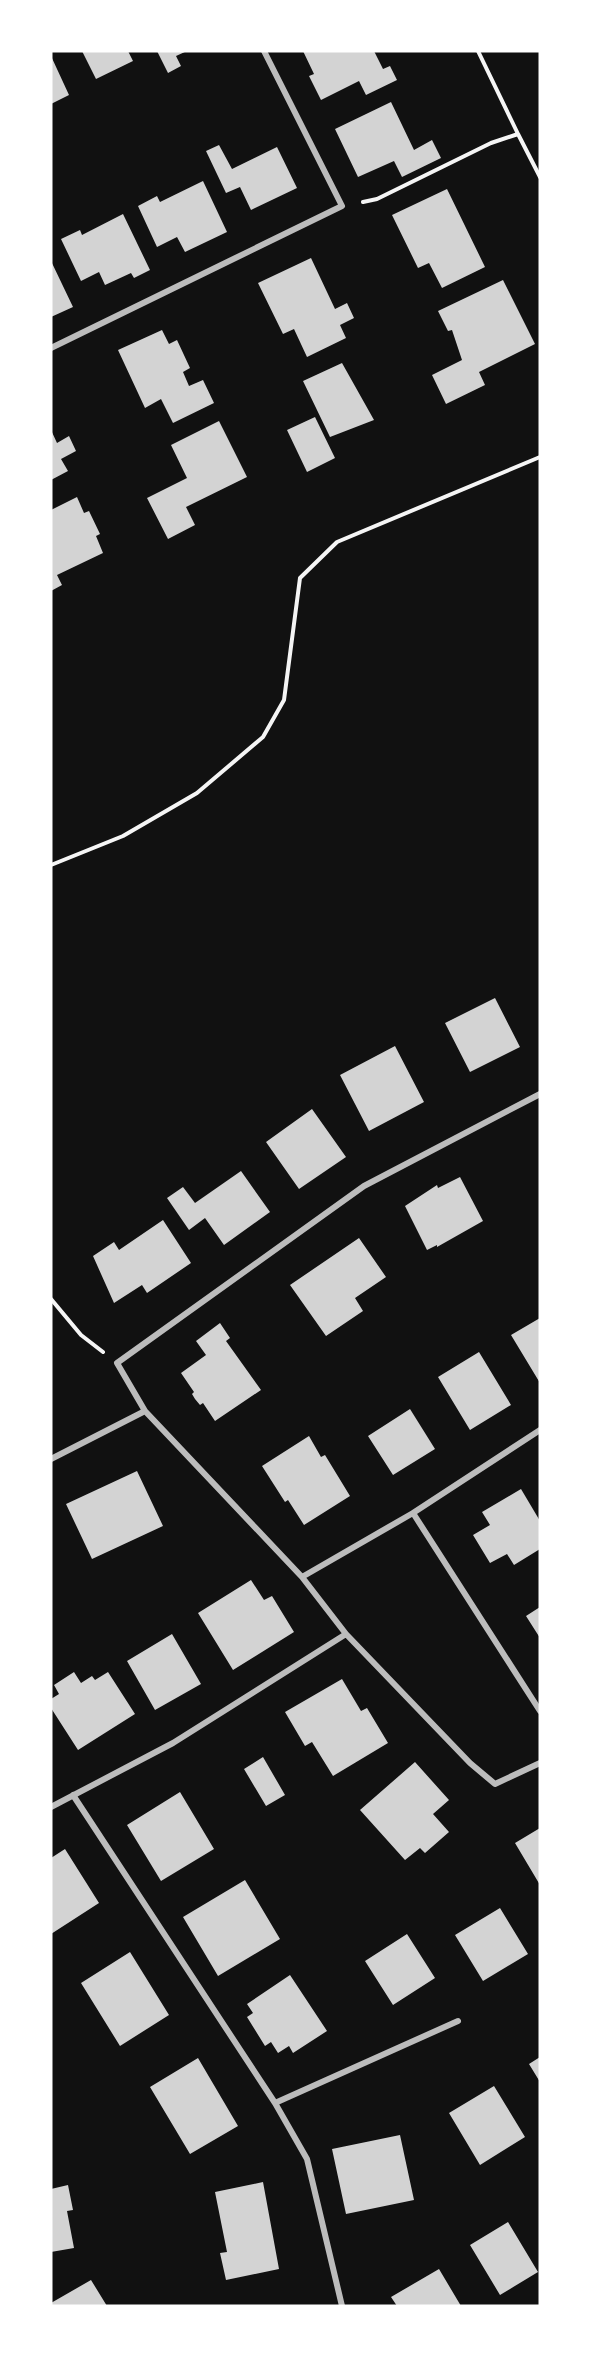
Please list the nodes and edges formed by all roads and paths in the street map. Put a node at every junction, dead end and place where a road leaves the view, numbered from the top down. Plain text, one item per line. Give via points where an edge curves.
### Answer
1 (264, 51) edge
2 (478, 51) edge
3 (518, 134) junction
4 (540, 177) edge
5 (342, 206) junction
6 (51, 348) edge
7 (540, 457) edge
8 (51, 866) edge
9 (540, 1094) edge
10 (51, 1299) edge
11 (117, 1363) junction
12 (145, 1411) junction
13 (540, 1430) edge
14 (51, 1459) edge
15 (413, 1513) junction
16 (302, 1577) junction
17 (346, 1634) junction
18 (540, 1711) edge
19 (540, 1763) edge
20 (73, 1794) junction
21 (51, 1807) edge
22 (458, 2020) dead end
23 (275, 2103) junction
24 (342, 2306) edge

1 - 5 street
2 - 3 path
3 - 4 path
3 - 5 path via 491,143 376,199
5 - 6 street
7 - 8 path via 337,542 300,578 284,700 263,737 197,793 123,836
9 - 11 street via 364,1186
10 - 11 path via 81,1335
11 - 12 street
12 - 14 street
12 - 16 street
13 - 15 street
15 - 16 street
15 - 18 street
16 - 17 street
17 - 19 street via 495,1784
17 - 20 street via 173,1743
20 - 21 street
20 - 23 street
22 - 23 street
23 - 24 street via 307,2160

